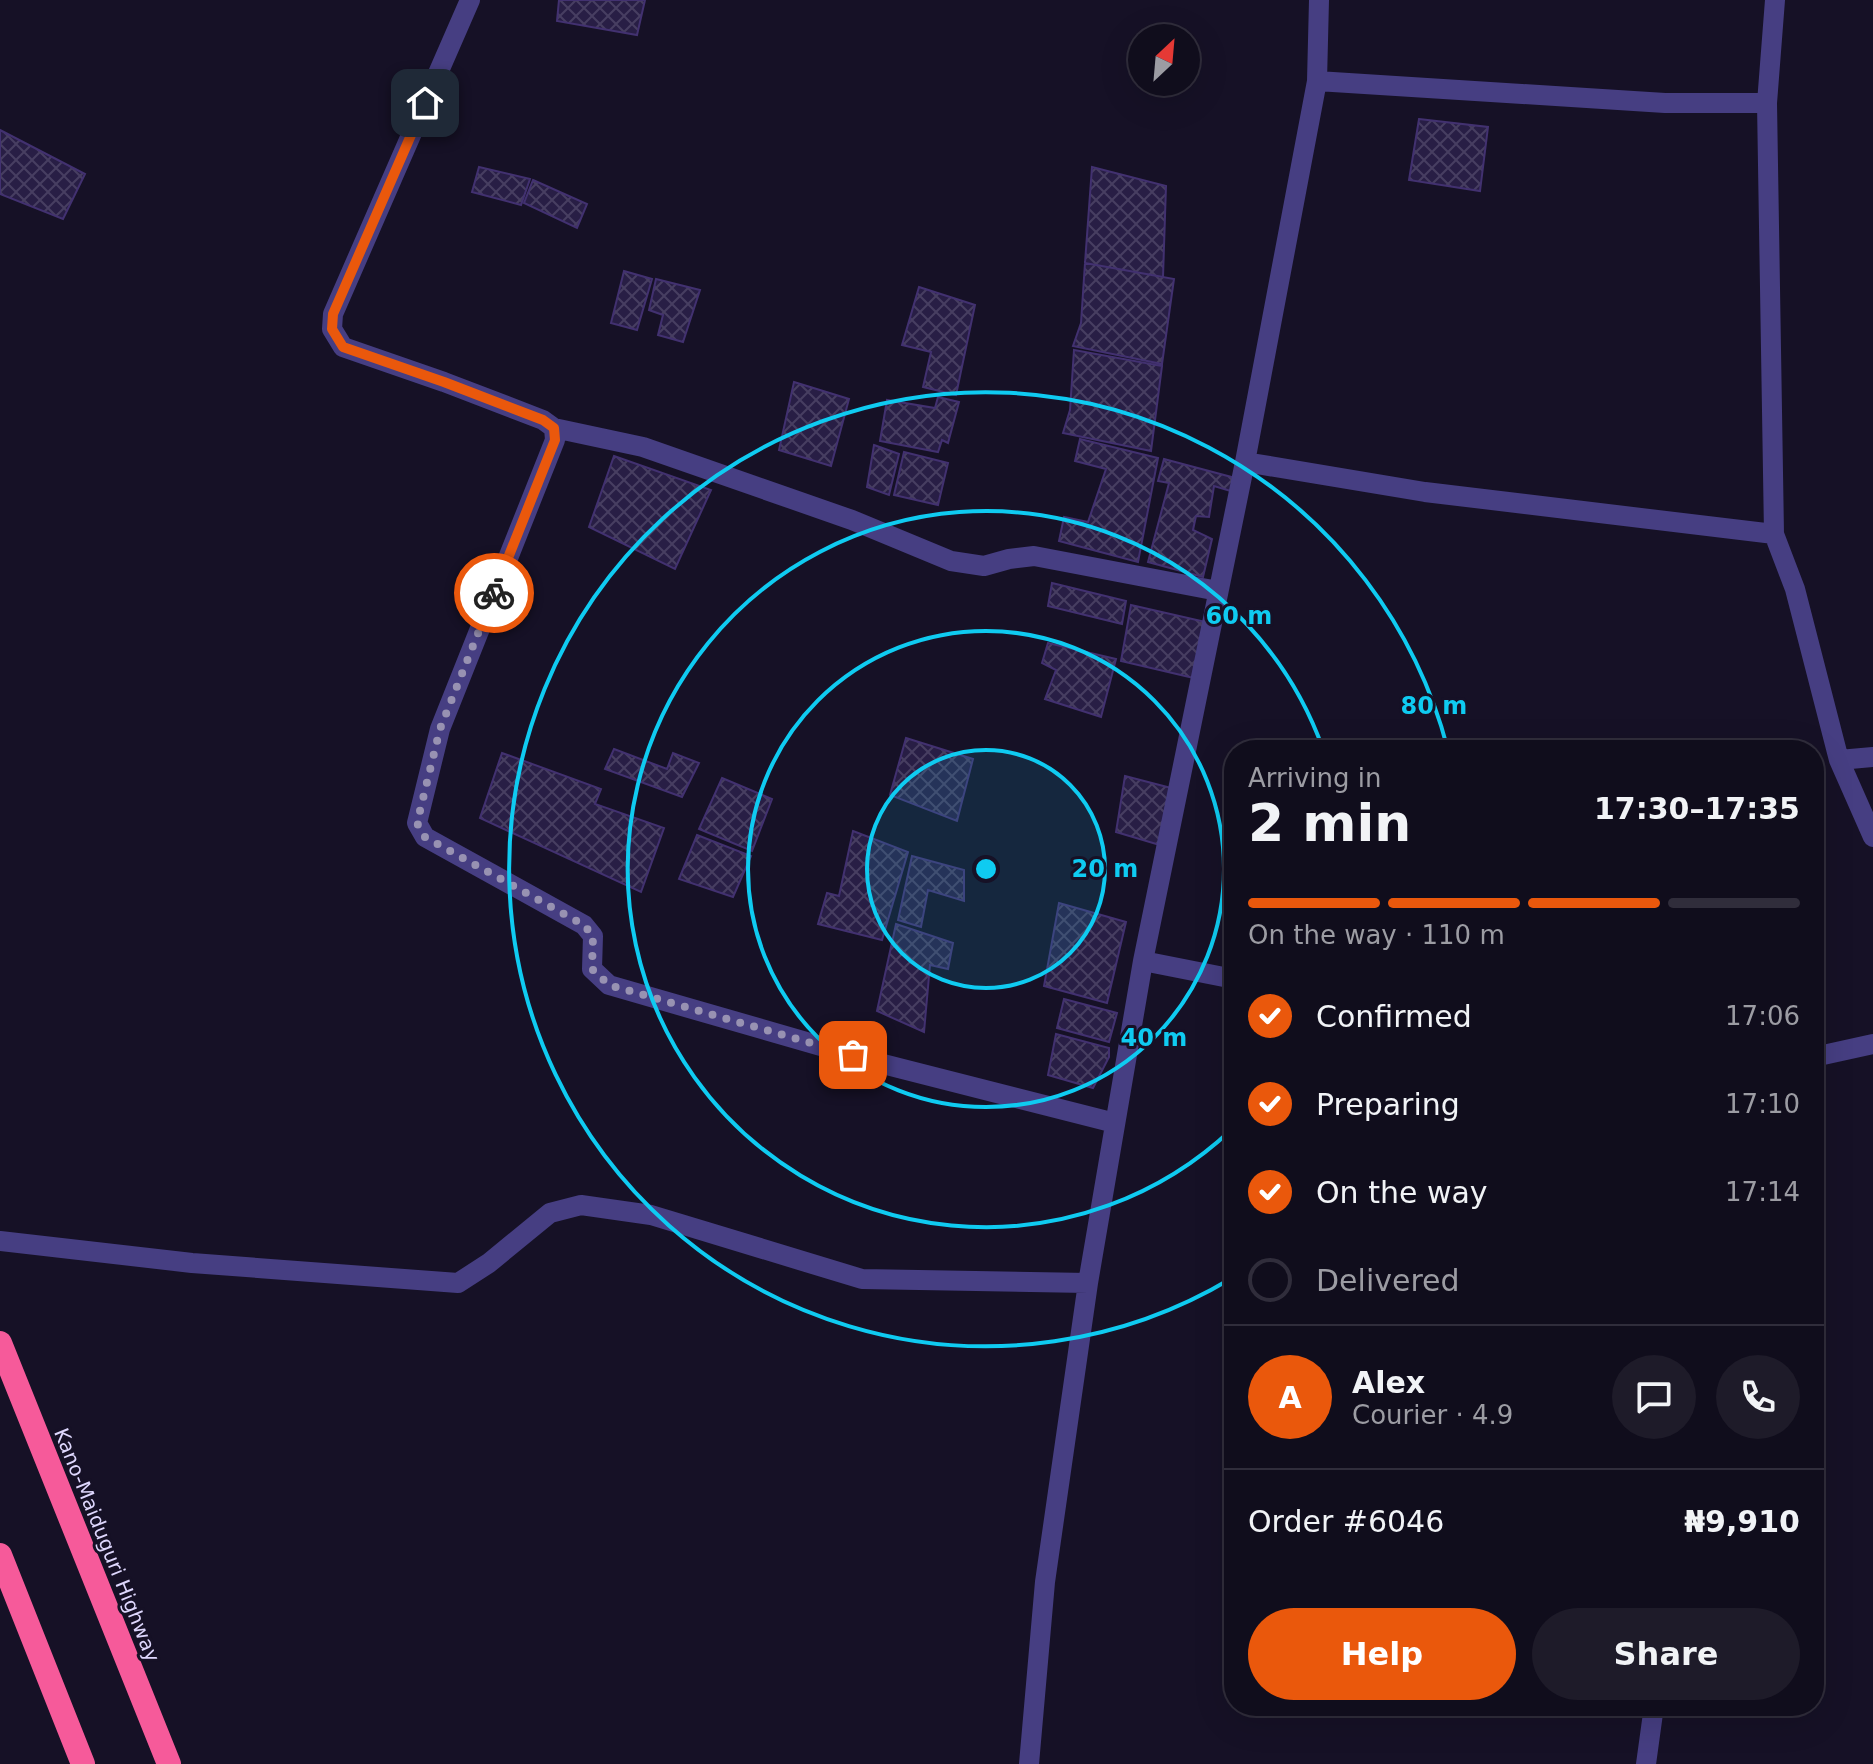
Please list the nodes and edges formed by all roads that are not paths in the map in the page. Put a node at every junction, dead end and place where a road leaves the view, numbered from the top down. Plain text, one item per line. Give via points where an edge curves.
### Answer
1 (470, 0) edge
2 (1319, 0) edge
3 (1775, 0) edge
4 (1317, 81) junction
5 (1767, 103) junction
6 (554, 428) junction
7 (1245, 462) junction
8 (1774, 534) junction
9 (1218, 591) junction
10 (1873, 757) edge
11 (1839, 760) junction
12 (1873, 837) edge
13 (1143, 961) junction
14 (1224, 977) edge
15 (1873, 1044) edge
16 (1824, 1055) edge
17 (1115, 1123) junction
18 (0, 1241) edge
19 (1088, 1283) junction
20 (0, 1343) edge
21 (0, 1555) edge
22 (1653, 1716) edge
23 (83, 1764) edge
24 (169, 1764) edge
25 (1029, 1764) edge
26 (1646, 1764) edge

1 - 6 street via 333,314 332,329 343,347
2 - 4 street
3 - 5 street
4 - 5 street via 1665,103
4 - 7 street
5 - 8 street
6 - 9 street via 643,447 852,520 951,561 984,566 1034,556
6 - 17 street via 555,440 440,729 417,823 425,837 584,925 593,936 592,969 609,985 883,1064
7 - 8 street via 1425,492
7 - 9 street
8 - 11 street via 1795,589
9 - 13 street
10 - 11 street
11 - 12 street
13 - 14 street
13 - 17 street
15 - 16 street
17 - 19 street
18 - 19 street via 192,1263 458,1283 550,1213 581,1205 651,1215 862,1279
19 - 25 street via 1045,1582
20 - 24 highway, Kano-Maiduguri Highway
21 - 23 highway
22 - 26 street

